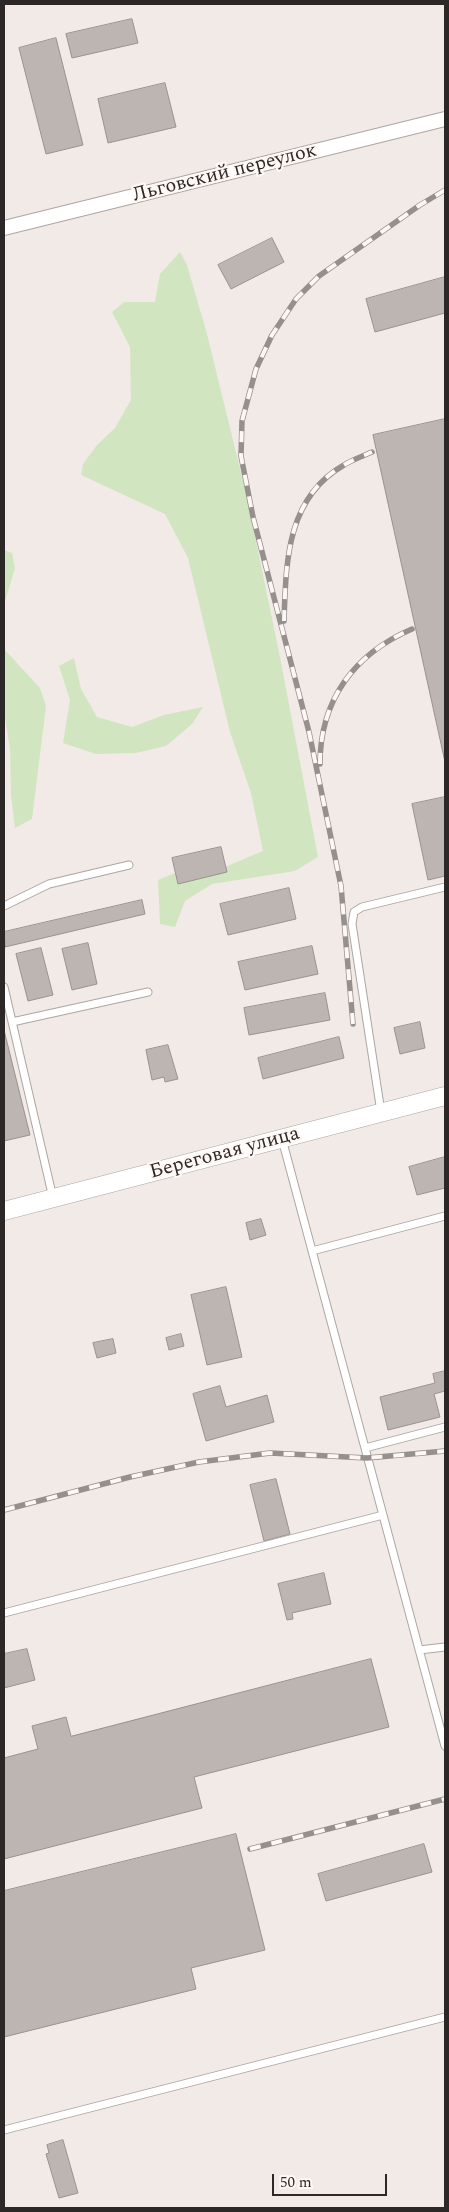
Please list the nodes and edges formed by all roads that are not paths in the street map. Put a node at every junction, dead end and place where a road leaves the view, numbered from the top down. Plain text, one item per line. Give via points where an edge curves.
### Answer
1 (445, 119) edge
2 (4, 228) edge
3 (129, 865) dead end
4 (445, 887) edge
5 (4, 906) edge
6 (4, 987) edge
7 (148, 992) dead end
8 (12, 1022) junction
9 (445, 1096) edge
10 (382, 1113) junction
11 (282, 1139) junction
12 (53, 1198) junction
13 (4, 1211) edge
14 (445, 1216) edge
15 (312, 1251) junction
16 (445, 1427) edge
17 (365, 1448) junction
18 (383, 1515) junction
19 (4, 1614) edge
20 (445, 1648) edge
21 (419, 1650) junction
22 (445, 1746) edge
23 (445, 2016) edge
24 (4, 2130) edge

1 - 2 street, Льговский переулок
3 - 5 lane via 50,884
4 - 10 lane via 362,907 354,912 352,924
6 - 8 lane
7 - 8 lane
8 - 12 lane
9 - 10 street, Береговая улица
10 - 11 street, Береговая улица
11 - 12 street, Береговая улица
11 - 15 lane
12 - 13 street, Береговая улица
14 - 15 lane
15 - 17 lane
16 - 17 lane
17 - 18 lane
18 - 19 lane
18 - 21 lane
20 - 21 lane
21 - 22 lane
23 - 24 lane

